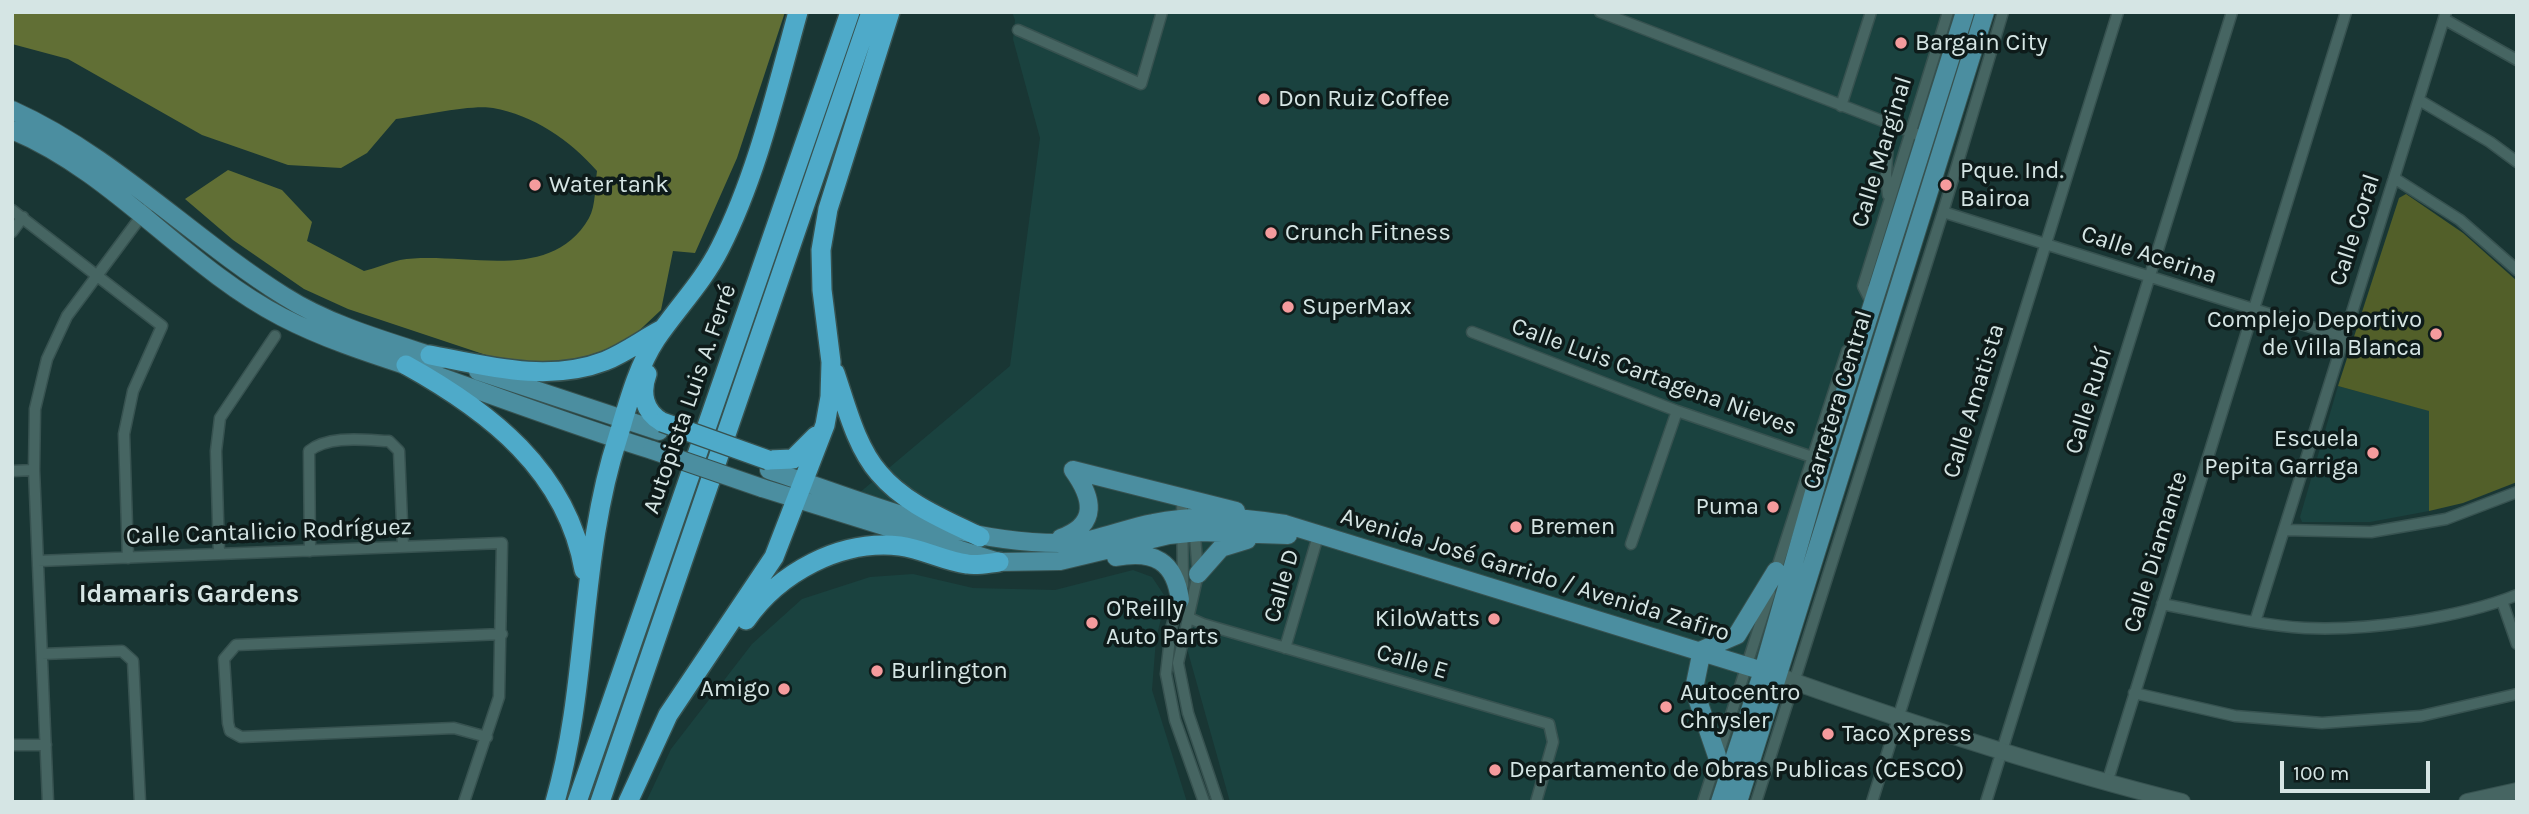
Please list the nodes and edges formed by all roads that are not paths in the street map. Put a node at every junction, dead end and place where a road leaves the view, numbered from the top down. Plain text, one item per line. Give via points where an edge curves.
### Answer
1 (798, 12) edge
2 (810, 12) edge
3 (850, 12) edge
4 (871, 12) edge
5 (890, 12) edge
6 (900, 12) edge
7 (1163, 12) edge
8 (1600, 12) edge
9 (1871, 12) edge
10 (1948, 12) edge
11 (1965, 12) edge
12 (1985, 12) edge
13 (2003, 12) edge
14 (2118, 12) edge
15 (2232, 12) edge
16 (2346, 12) edge
17 (2445, 16) edge
18 (1018, 30) dead end
19 (2517, 60) edge
20 (1968, 66) junction
21 (783, 73) junction
22 (865, 99) junction
23 (2418, 100) junction
24 (1840, 106) junction
25 (12, 110) edge
26 (1889, 124) junction
27 (12, 130) edge
28 (1917, 135) junction
29 (2517, 162) edge
30 (2393, 178) junction
31 (154, 199) junction
32 (1888, 199) junction
33 (12, 210) edge
34 (1943, 212) junction
35 (141, 214) junction
36 (23, 217) junction
37 (1916, 231) junction
38 (12, 232) edge
39 (2046, 244) junction
40 (2517, 270) edge
41 (97, 273) junction
42 (2149, 277) junction
43 (1872, 304) junction
44 (2254, 310) junction
45 (665, 328) junction
46 (1472, 332) dead end
47 (275, 336) dead end
48 (2343, 337) junction
49 (430, 355) junction
50 (831, 362) junction
51 (406, 365) junction
52 (1677, 411) junction
53 (624, 418) junction
54 (661, 426) junction
55 (822, 431) junction
56 (617, 439) junction
57 (1817, 459) junction
58 (768, 465) junction
59 (34, 470) junction
60 (12, 471) edge
61 (799, 490) junction
62 (2517, 492) edge
63 (1187, 497) junction
64 (1188, 525) junction
65 (1275, 529) junction
66 (2285, 530) junction
67 (1314, 535) junction
68 (980, 537) junction
69 (1050, 542) junction
70 (1631, 544) dead end
71 (402, 547) junction
72 (310, 551) junction
73 (1816, 552) junction
74 (219, 554) junction
75 (128, 558) junction
76 (38, 561) junction
77 (1060, 561) junction
78 (999, 562) junction
79 (1776, 571) junction
80 (1198, 574) junction
81 (587, 591) junction
82 (2517, 595) edge
83 (1180, 600) junction
84 (2502, 601) junction
85 (2162, 604) junction
86 (1188, 617) junction
87 (2255, 622) junction
88 (502, 634) junction
89 (2517, 644) edge
90 (1285, 648) junction
91 (1702, 650) junction
92 (42, 654) junction
93 (1771, 673) junction
94 (2134, 693) junction
95 (2517, 694) edge
96 (1897, 718) junction
97 (487, 737) junction
98 (12, 745) edge
99 (46, 745) junction
100 (2001, 751) junction
101 (1717, 756) junction
102 (643, 771) junction
103 (2107, 783) junction
104 (2517, 791) edge
105 (48, 802) edge
106 (139, 802) edge
107 (464, 802) edge
108 (555, 802) edge
109 (577, 802) edge
110 (600, 802) edge
111 (628, 802) edge
112 (1204, 802) edge
113 (1218, 802) edge
114 (1536, 802) edge
115 (1703, 802) edge
116 (1720, 802) edge
117 (1738, 802) edge
118 (1756, 802) edge
119 (1872, 802) edge
120 (1986, 802) edge
121 (2182, 802) edge
122 (2467, 802) edge

1 - 21 highway
2 - 21 highway
3 - 109 highway, Autopista Luis A. Ferré
4 - 110 highway, Autopista Luis A. Ferré
5 - 22 highway
6 - 22 highway
7 - 18 street via 1141,84
8 - 24 street
9 - 24 street
10 - 28 street, Calle Marginal
11 - 28 main road, Carretera Central
12 - 20 main road, Carretera Central
13 - 34 street
14 - 39 street, Calle Amatista
15 - 42 street, Calle Rubí
16 - 44 street, Calle Diamante
17 - 19 street
17 - 23 street, Calle Coral
20 - 28 main road via 1952,88 1941,118
20 - 37 main road, Carretera Central
21 - 45 highway via 720,249
22 - 50 highway via 828,209 821,250
23 - 29 street
23 - 30 street, Calle Coral
24 - 26 street
25 - 31 main road via 68,138
26 - 28 street
26 - 32 street
27 - 35 main road, Avenida José Garrido / Avenida Zafiro via 65,156
28 - 32 street, Calle Marginal
28 - 37 main road via 1926,168 1918,194
28 - 43 main road, Carretera Central
30 - 40 street via 2460,220
30 - 48 street, Calle Coral
31 - 35 street
31 - 49 main road via 284,296 336,321
32 - 43 street, Calle Marginal via 1863,286
33 - 36 street
34 - 39 street, Calle Acerina
34 - 93 street
35 - 41 street
35 - 51 main road, Avenida José Garrido / Avenida Zafiro via 213,273 282,317
36 - 38 street
36 - 41 street
37 - 73 main road, Carretera Central
39 - 42 street, Calle Acerina
39 - 96 street, Calle Amatista
41 - 59 street via 66,316 47,359 35,409
41 - 75 street via 162,326 133,391 124,434
42 - 44 street, Calle Acerina
42 - 100 street, Calle Rubí
43 - 57 main road, Carretera Central
44 - 48 street, Calle Acerina
44 - 85 street, Calle Diamante
45 - 49 highway via 623,353 583,368 506,370
45 - 53 highway via 638,375
45 - 54 highway via 643,397
46 - 52 street, Calle Luis Cartagena Nieves
47 - 74 street via 220,418 216,451
48 - 66 street, Calle Coral
49 - 53 main road
50 - 55 highway via 830,397
50 - 68 highway via 858,436 878,472 924,510
51 - 56 main road, Avenida José Garrido / Avenida Zafiro
51 - 81 highway via 493,421 547,478 578,541
52 - 57 street, Calle Luis Cartagena Nieves
52 - 70 street
53 - 54 main road
53 - 56 highway
54 - 58 highway, bridge
55 - 58 highway via 793,459
55 - 61 highway
56 - 61 main road, Avenida José Garrido / Avenida Zafiro, bridge via 762,488
56 - 81 highway via 595,526
57 - 73 main road via 1832,466 1814,524
57 - 79 street
57 - 93 main road, Carretera Central
58 - 61 main road, Avenida José Garrido / Avenida Zafiro
59 - 60 street
59 - 76 street
61 - 68 main road, Avenida José Garrido / Avenida Zafiro
61 - 78 main road, Avenida José Garrido / Avenida Zafiro
61 - 102 highway via 774,557 668,715
62 - 66 street via 2446,519 2371,532
63 - 64 street
63 - 65 main road
63 - 69 main road via 1073,470 1090,500 1088,514 1076,533
64 - 65 main road, Avenida José Garrido / Avenida Zafiro
64 - 69 main road, Avenida José Garrido / Avenida Zafiro
64 - 77 main road, Avenida José Garrido / Avenida Zafiro
64 - 80 street
64 - 83 street
65 - 67 main road, Avenida José Garrido / Avenida Zafiro
65 - 80 main road via 1221,548
66 - 87 street, Calle Coral
67 - 90 street, Calle D
67 - 91 main road, Avenida José Garrido / Avenida Zafiro
68 - 69 main road, Avenida José Garrido / Avenida Zafiro
71 - 72 street, Calle Cantalicio Rodríguez
71 - 72 street via 399,450 389,441 320,442 309,451
71 - 88 street, Calle Cantalicio Rodríguez via 502,543
72 - 74 street, Calle Cantalicio Rodríguez
73 - 93 main road, Carretera Central
74 - 75 street, Calle Cantalicio Rodríguez
75 - 76 street, Calle Cantalicio Rodríguez
76 - 92 street
77 - 78 main road, Avenida José Garrido / Avenida Zafiro
77 - 83 main road via 1154,558 1175,573
78 - 102 highway via 968,564 919,550 879,547 835,554 786,577 757,606
79 - 91 main road via 1737,635
79 - 93 street
80 - 86 street
81 - 108 highway via 572,735
82 - 84 street
83 - 112 street via 1166,674 1175,720
84 - 87 street via 2398,624 2306,628
84 - 89 street
85 - 87 street
85 - 94 street, Calle Diamante
86 - 90 street, Calle E
86 - 113 street via 1178,663 1182,692
88 - 97 street via 499,697
88 - 97 street via 236,645 224,659 228,723 230,732 241,737 454,728
90 - 114 street, Calle E via 1549,724 1553,742
91 - 93 main road, Avenida José Garrido / Avenida Zafiro
91 - 101 main road via 1695,690
92 - 99 street
92 - 106 street via 122,651 133,661
93 - 96 street, Avenida José Garrido / Avenida Zafiro
93 - 101 street
93 - 116 main road, Carretera Central
93 - 117 main road, Carretera Central
93 - 118 street
94 - 95 street via 2235,716 2322,723 2421,716
94 - 103 street, Calle Diamante
96 - 100 street, Avenida José Garrido / Avenida Zafiro
96 - 119 street, Calle Amatista
97 - 107 street
98 - 99 street
99 - 105 street
100 - 103 street, Avenida José Garrido / Avenida Zafiro
100 - 120 street, Calle Rubí
101 - 115 street
102 - 111 highway
103 - 121 street, Avenida José Garrido / Avenida Zafiro
104 - 122 street

